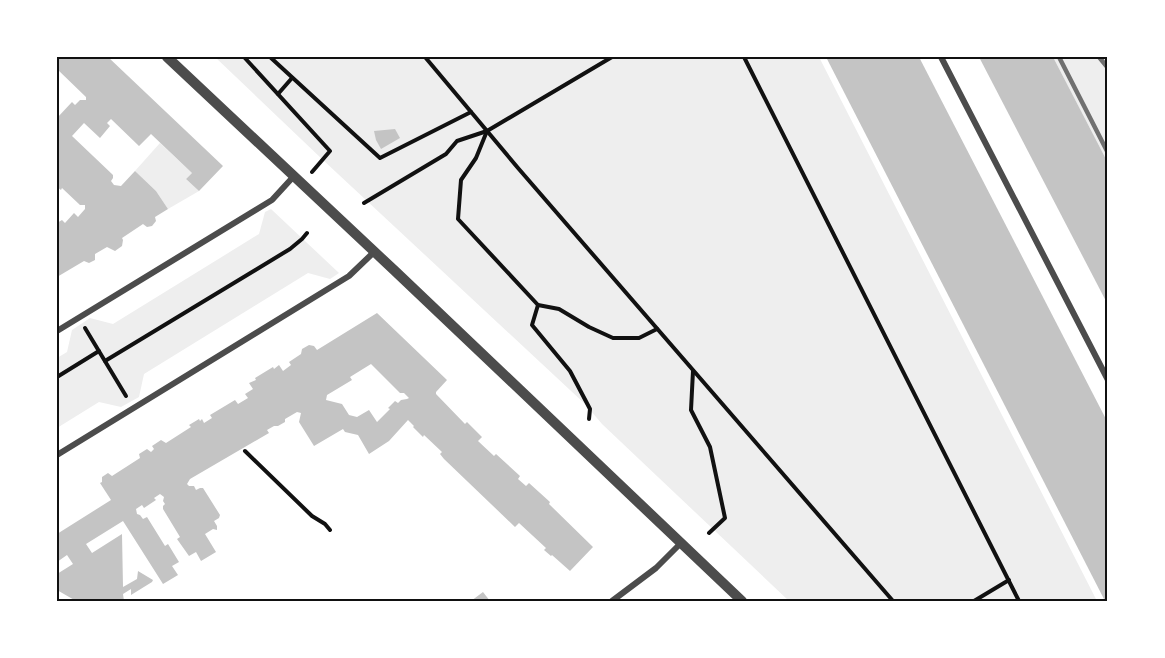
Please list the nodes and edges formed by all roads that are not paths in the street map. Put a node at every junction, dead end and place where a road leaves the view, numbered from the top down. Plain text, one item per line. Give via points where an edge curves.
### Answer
1 (167, 57) edge
2 (941, 57) edge
3 (294, 176) junction
4 (374, 252) junction
5 (57, 331) edge
6 (1108, 380) edge
7 (57, 455) edge
8 (682, 542) junction
9 (612, 601) edge
10 (742, 601) edge

1 - 3 street
2 - 6 street
3 - 4 street
3 - 5 street via 272,200
4 - 7 street via 349,276
4 - 8 street
8 - 9 street via 656,568
8 - 10 street

